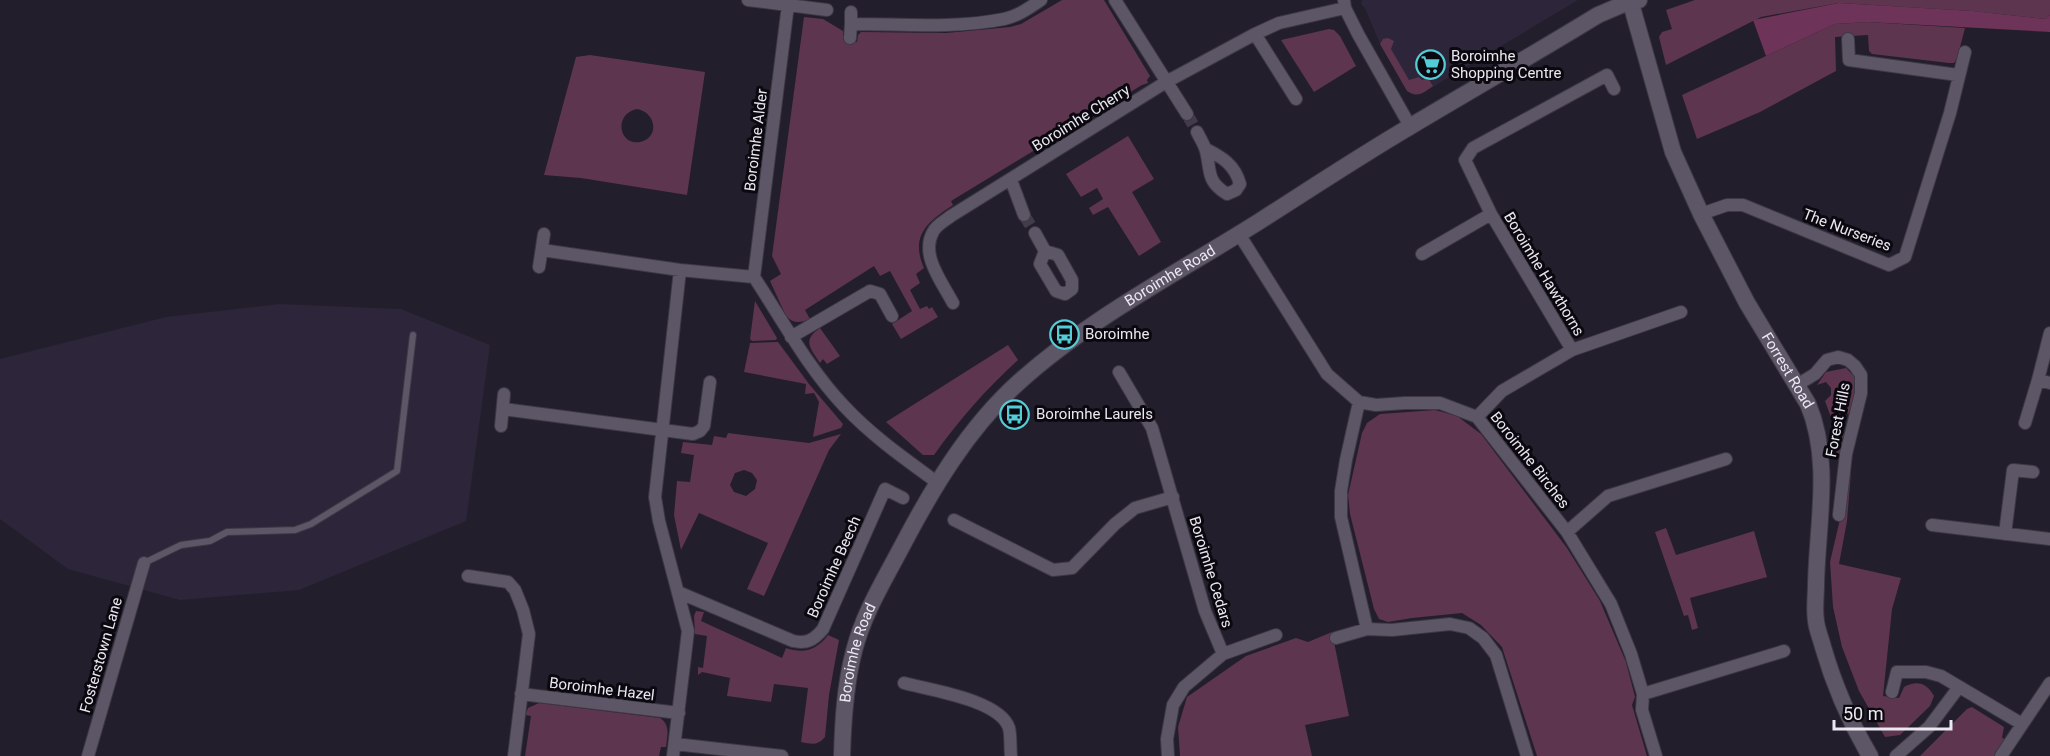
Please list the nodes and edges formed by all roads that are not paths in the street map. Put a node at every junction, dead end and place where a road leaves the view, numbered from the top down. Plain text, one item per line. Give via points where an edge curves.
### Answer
1 (748, 0) edge
2 (1041, 0) edge
3 (1115, 0) edge
4 (1634, 0) edge
5 (1344, 4) edge
6 (788, 5) junction
7 (827, 10) dead end
8 (1255, 34) junction
9 (850, 38) dead end
10 (1848, 39) dead end
11 (1965, 52) dead end
12 (1958, 75) junction
13 (1166, 82) junction
14 (1614, 89) dead end
15 (1296, 99) dead end
16 (1186, 114) tunnel mouth
17 (1410, 126) junction
18 (1197, 132) tunnel mouth
19 (1206, 149) dead end
20 (1011, 180) junction
21 (1491, 214) junction
22 (1701, 214) junction
23 (1024, 215) tunnel mouth
24 (544, 234) dead end
25 (1035, 234) tunnel mouth
26 (1239, 234) junction
27 (542, 250) junction
28 (1045, 251) dead end
29 (1422, 254) dead end
30 (539, 267) dead end
31 (680, 270) junction
32 (754, 277) junction
33 (953, 303) dead end
34 (1681, 312) dead end
35 (892, 316) dead end
36 (2050, 333) edge
37 (413, 334) dead end
38 (791, 337) junction
39 (1572, 350) junction
40 (1119, 372) dead end
41 (2044, 381) edge
42 (710, 382) dead end
43 (1797, 385) junction
44 (504, 394) dead end
45 (1359, 402) junction
46 (502, 410) junction
47 (1477, 417) junction
48 (2025, 423) dead end
49 (501, 426) dead end
50 (661, 429) junction
51 (1726, 459) dead end
52 (2033, 472) dead end
53 (938, 483) junction
54 (1173, 497) junction
55 (903, 498) dead end
56 (1839, 515) dead end
57 (954, 520) dead end
58 (1932, 525) dead end
59 (1567, 532) junction
60 (2005, 534) junction
61 (2050, 539) edge
62 (144, 563) joint
63 (468, 576) dead end
64 (678, 592) junction
65 (1367, 629) junction
66 (1276, 635) dead end
67 (1335, 638) dead end
68 (1784, 651) dead end
69 (1222, 654) junction
70 (904, 683) dead end
71 (2050, 683) edge
72 (1959, 687) junction
73 (1892, 692) dead end
74 (521, 694) junction
75 (1643, 694) junction
76 (679, 713) junction
77 (2022, 724) junction
78 (674, 750) edge
79 (87, 756) edge
80 (514, 756) edge
81 (782, 756) edge
82 (842, 756) edge
83 (1011, 756) edge
84 (1168, 756) edge
85 (1527, 756) edge
86 (1656, 756) edge
87 (1870, 756) edge
88 (1896, 756) edge
89 (2001, 756) edge

1 - 6 street
2 - 9 street via 1005,19 945,25 851,18
3 - 13 street
4 - 17 street, Boroimhe Road via 1599,15
4 - 22 street, Forrest Road via 1673,152
5 - 8 street, Boroimhe Cherry
5 - 17 street
6 - 7 street
6 - 32 street, Boroimhe Alder
8 - 13 street, Boroimhe Cherry
8 - 15 street
10 - 12 street via 1849,60
11 - 12 street, The Nurseries
12 - 22 street, The Nurseries via 1905,257 1889,265 1743,206 1727,205
13 - 16 street
13 - 20 street, Boroimhe Cherry
14 - 21 street, Boroimhe Hawthorns via 1607,75 1473,148 1465,160
17 - 26 street, Boroimhe Road
18 - 19 street
20 - 23 street
20 - 33 street, Boroimhe Cherry via 934,229 927,247
21 - 29 street, Boroimhe Hawthorns
21 - 39 street, Boroimhe Hawthorns
22 - 43 street, Forrest Road via 1768,340
24 - 27 street
25 - 28 street
26 - 45 street via 1327,374
26 - 53 street, Boroimhe Road via 1089,328 1018,383 954,456
27 - 30 street
27 - 31 street
31 - 32 street
31 - 50 street
32 - 38 street
34 - 39 street, Boroimhe Hawthorns
35 - 38 street via 880,294 870,291
36 - 41 street
37 - 62 lane via 397,471 295,531 227,532 210,541 181,545
38 - 53 street via 844,406 871,432
39 - 47 street, Boroimhe Hawthorns via 1502,392
40 - 54 street, Boroimhe Cedars via 1152,428
41 - 48 street
42 - 50 street via 700,431 693,434
43 - 56 street, Forest Hills via 1815,374 1827,360 1838,357 1848,360 1861,375 1861,393 1845,454 1847,488
43 - 87 street, Forrest Road via 1814,418 1821,451 1816,621 1831,675
44 - 46 street
45 - 47 street, Boroimhe Birches via 1440,404
45 - 65 street via 1341,491 1341,517
46 - 49 street
46 - 50 street
47 - 59 street, Boroimhe Birches
50 - 64 street via 655,497
51 - 59 street, Boroimhe Birches via 1608,496
52 - 60 street via 2013,470
53 - 82 street, Boroimhe Road via 862,626 848,681
54 - 57 street via 1135,508 1072,568 1053,570
54 - 69 street, Boroimhe Cedars via 1205,611
55 - 64 street, Boroimhe Beech via 885,489 816,639 793,641
58 - 60 street
59 - 75 street, Boroimhe Birches via 1611,604
60 - 61 street
62 - 79 street, Fosterstown Lane
63 - 74 street via 508,582 516,590 529,634
64 - 76 street via 688,631
65 - 67 street
65 - 85 street via 1450,624 1469,628 1483,638 1496,655
66 - 69 street
68 - 75 street
69 - 84 street via 1184,687 1173,705
70 - 83 street via 992,708 1008,727
71 - 77 street
72 - 73 street via 1926,672 1897,672
72 - 77 street
72 - 88 street via 1929,727
74 - 76 street, Boroimhe Hazel
74 - 80 street
75 - 86 street, Boroimhe Birches via 1642,710
76 - 78 street
77 - 89 street
78 - 81 street

